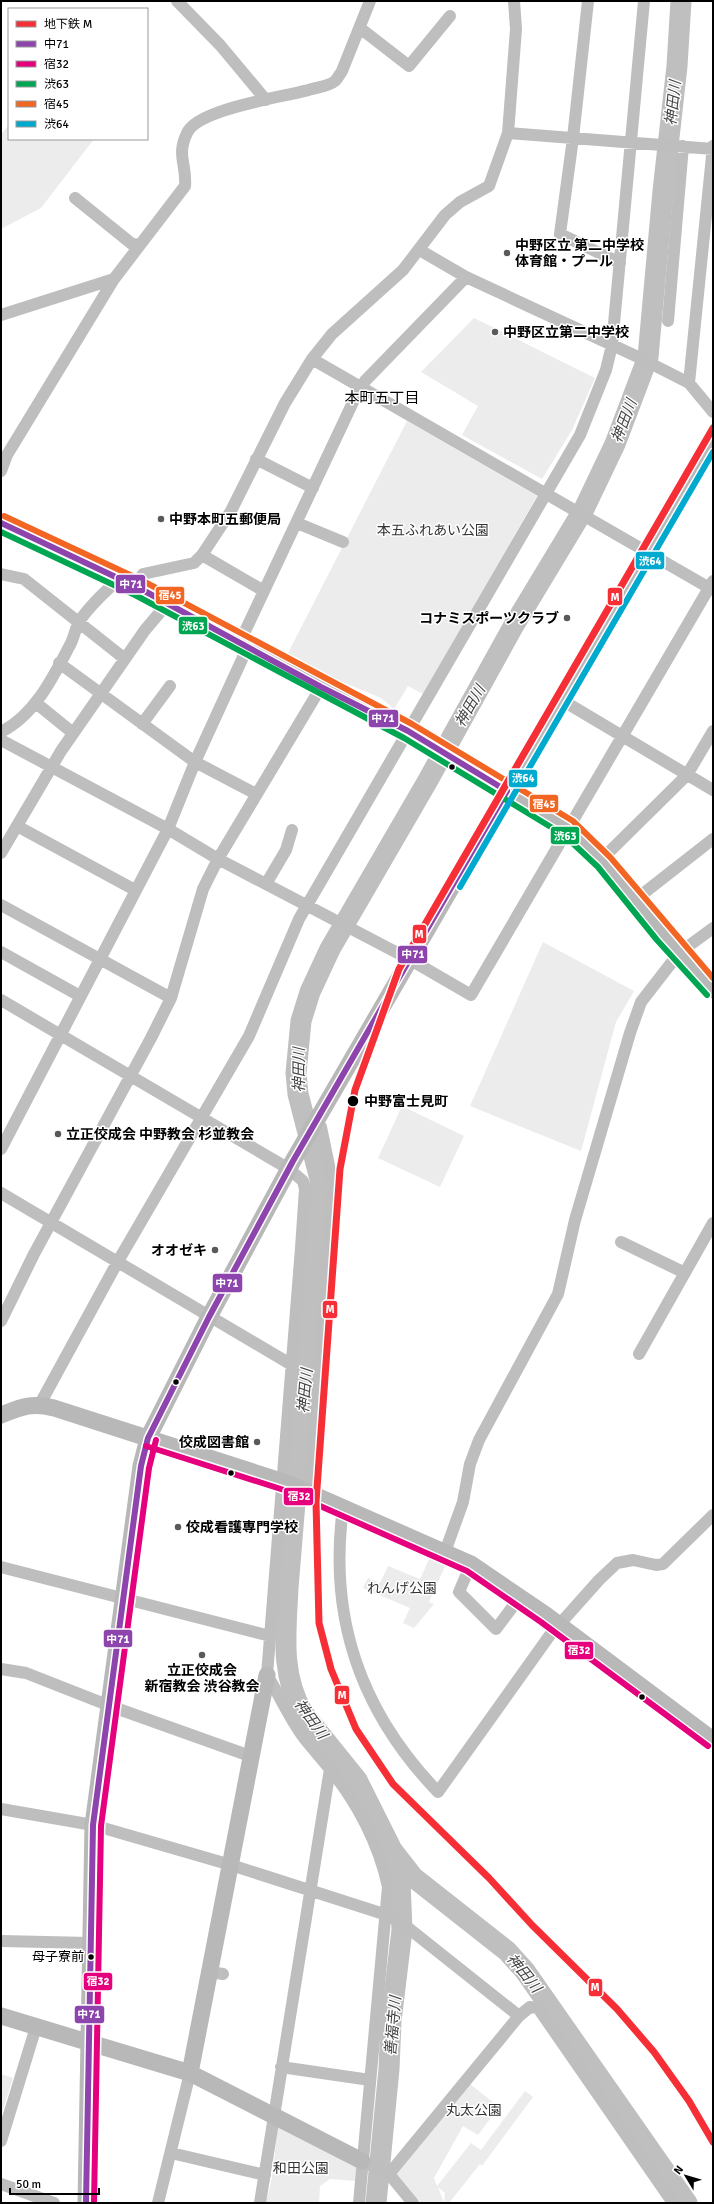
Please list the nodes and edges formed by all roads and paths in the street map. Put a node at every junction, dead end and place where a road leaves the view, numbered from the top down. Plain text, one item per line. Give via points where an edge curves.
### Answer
1 (177, 1) edge
2 (370, 1) edge
3 (514, 1) edge
4 (588, 1) edge
5 (644, 1) edge
6 (450, 16) dead end
7 (360, 28) junction
8 (266, 100) junction
9 (508, 133) junction
10 (573, 138) junction
11 (632, 142) junction
12 (682, 146) junction
13 (713, 148) edge
14 (75, 198) dead end
15 (139, 245) junction
16 (420, 248) junction
17 (620, 263) junction
18 (466, 277) junction
19 (114, 279) junction
20 (1, 315) edge
21 (668, 321) dead end
22 (612, 345) junction
23 (312, 359) junction
24 (689, 383) junction
25 (361, 387) junction
26 (713, 412) edge
27 (713, 436) edge
28 (256, 459) junction
29 (1, 471) edge
30 (313, 488) junction
31 (547, 494) junction
32 (1, 523) edge
33 (297, 523) junction
34 (343, 542) dead end
35 (646, 552) junction
36 (202, 555) junction
37 (1, 574) edge
38 (119, 579) junction
39 (134, 586) junction
40 (712, 586) edge
41 (264, 591) junction
42 (167, 604) junction
43 (80, 622) junction
44 (240, 642) junction
45 (125, 659) junction
46 (59, 663) junction
47 (170, 686) dead end
48 (321, 686) junction
49 (101, 693) junction
50 (560, 699) junction
51 (36, 703) junction
52 (142, 724) junction
53 (408, 731) junction
54 (713, 731) edge
55 (1, 732) edge
56 (73, 732) junction
57 (623, 737) junction
58 (1, 740) edge
59 (195, 762) junction
60 (50, 767) junction
61 (687, 775) junction
62 (713, 790) edge
63 (507, 791) junction
64 (256, 794) junction
65 (17, 826) junction
66 (569, 828) junction
67 (168, 829) junction
68 (292, 830) dead end
69 (713, 839) edge
70 (1, 853) edge
71 (218, 858) junction
72 (602, 859) junction
73 (266, 884) junction
74 (135, 890) junction
75 (635, 900) junction
76 (1, 905) edge
77 (308, 905) junction
78 (713, 928) edge
79 (1, 952) edge
80 (679, 953) junction
81 (409, 959) junction
82 (100, 960) junction
83 (713, 990) edge
84 (80, 996) junction
85 (171, 998) junction
86 (1, 1000) edge
87 (60, 1034) junction
88 (130, 1076) junction
89 (202, 1118) junction
90 (315, 1121) junction
91 (1, 1149) edge
92 (289, 1169) junction
93 (1, 1193) edge
94 (51, 1222) junction
95 (713, 1223) edge
96 (621, 1242) dead end
97 (117, 1263) junction
98 (685, 1273) junction
99 (209, 1317) junction
100 (1, 1321) edge
101 (639, 1354) dead end
102 (292, 1365) junction
103 (40, 1404) junction
104 (1, 1415) edge
105 (148, 1438) junction
106 (284, 1482) junction
107 (309, 1492) junction
108 (343, 1508) junction
109 (713, 1515) edge
110 (445, 1552) junction
111 (471, 1564) junction
112 (1, 1567) edge
113 (520, 1597) junction
114 (124, 1599) junction
115 (559, 1625) junction
116 (270, 1636) junction
117 (1, 1669) edge
118 (267, 1675) junction
119 (110, 1706) junction
120 (713, 1740) edge
121 (250, 1756) junction
122 (330, 1769) junction
123 (1, 1809) edge
124 (93, 1825) junction
125 (231, 1865) junction
126 (309, 1890) junction
127 (388, 1915) junction
128 (1, 1941) edge
129 (90, 1943) junction
130 (1, 2016) edge
131 (519, 2016) junction
132 (36, 2027) junction
133 (89, 2044) junction
134 (281, 2067) junction
135 (190, 2073) junction
136 (370, 2080) junction
137 (274, 2116) junction
138 (1, 2141) edge
139 (172, 2153) junction
140 (365, 2162) junction
141 (387, 2173) junction
142 (265, 2175) junction
143 (1, 2184) edge
144 (54, 2203) edge
145 (86, 2203) edge
146 (158, 2203) edge
147 (260, 2203) edge
148 (359, 2203) edge
149 (413, 2203) edge
150 (673, 2203) edge

1 - 8 street via 220,45
2 - 7 street
3 - 9 street via 516,29
4 - 10 street
5 - 11 street
6 - 7 street via 409,66
7 - 8 street via 342,71 335,81 287,97
8 - 15 street via 204,118 187,132 181,154 186,174 185,186
9 - 10 street
9 - 16 street via 489,186 460,202 445,215
10 - 11 street
10 - 17 street via 560,234
11 - 12 street
11 - 17 street
12 - 13 street
12 - 21 street
13 - 24 street
14 - 15 street via 132,244
15 - 19 street
16 - 18 street
16 - 23 street via 403,270 332,334
17 - 22 street
18 - 22 street
18 - 25 street
19 - 20 street
19 - 29 street via 7,455
22 - 24 street
22 - 31 street via 606,370 580,435
23 - 25 street
23 - 28 street via 285,403
24 - 26 street
25 - 30 street
25 - 31 street
27 - 35 street
28 - 30 street
28 - 36 street via 231,511
30 - 33 street
31 - 35 street
31 - 53 street
32 - 38 street
33 - 34 street
33 - 41 street
35 - 40 street
35 - 50 street
36 - 39 street via 194,563 143,574
36 - 41 street
37 - 43 street via 24,579
38 - 39 street
38 - 43 street via 93,604
39 - 42 street
40 - 57 street
41 - 44 street
42 - 44 street
42 - 45 street
43 - 45 street
43 - 46 street via 71,644
44 - 48 street
44 - 59 street via 244,655
45 - 49 street
46 - 49 street
46 - 51 street
47 - 52 street
48 - 53 street
48 - 64 street
49 - 52 street
49 - 56 street
50 - 57 street
50 - 63 street
51 - 55 street via 18,722
51 - 56 street
52 - 59 street
53 - 63 street
53 - 77 street
54 - 61 street
56 - 60 street
57 - 61 street
57 - 66 street
58 - 60 street
59 - 64 street
59 - 67 street
60 - 65 street
60 - 67 street
61 - 62 street
61 - 72 street
63 - 66 street
63 - 81 street
64 - 71 street
65 - 70 street
65 - 74 street
66 - 72 street
66 - 81 street via 471,995
67 - 71 street
67 - 74 street
68 - 73 street via 286,850
69 - 75 street
71 - 73 street
71 - 85 street via 203,889
72 - 75 street
73 - 77 street
74 - 82 street
75 - 80 street
76 - 82 street
77 - 81 street
77 - 89 street via 299,919 250,1036
78 - 80 street
79 - 84 street
80 - 83 street
80 - 110 street via 641,1002 575,1220 558,1294 479,1440 470,1464 463,1502
81 - 90 street
82 - 84 street
82 - 85 street
84 - 87 street
85 - 88 street
86 - 87 street
87 - 88 street
87 - 91 street
88 - 89 street
88 - 94 street
89 - 92 street
89 - 97 street
90 - 92 street
90 - 107 street via 322,1127 333,1185
92 - 99 street
92 - 102 street via 303,1181 304,1189
93 - 94 street
94 - 97 street
94 - 100 street
95 - 98 street
96 - 98 street
97 - 99 street
97 - 103 street
98 - 101 street
99 - 102 street
99 - 105 street
102 - 106 street
103 - 104 street via 23,1406
103 - 105 street
105 - 106 street
105 - 114 street via 141,1466
106 - 107 street
106 - 116 street
107 - 108 street
108 - 110 street
108 - 115 street via 338,1561 355,1662 378,1714 404,1752 438,1792
109 - 115 street via 663,1564 633,1560 617,1563
110 - 111 street
111 - 113 street
111 - 113 street via 459,1592 496,1629
112 - 114 street
113 - 115 street
114 - 116 street
114 - 119 street
115 - 120 street
116 - 118 street
117 - 119 street via 26,1673
118 - 121 street
118 - 122 street via 291,1719
119 - 121 street
119 - 124 street
121 - 125 street
122 - 126 street
122 - 127 street via 350,1797 383,1867 388,1887
123 - 124 street
124 - 125 street
124 - 129 street
125 - 126 street
125 - 135 street via 217,1973
126 - 127 street
126 - 134 street
127 - 131 street via 408,1927
127 - 136 street
128 - 129 street
129 - 133 street
130 - 132 street
131 - 141 street
131 - 150 street via 530,2007 538,2008
132 - 133 street
132 - 138 street
133 - 135 street
133 - 145 street
134 - 136 street
134 - 137 street
135 - 137 street
135 - 139 street
136 - 140 street
137 - 140 street
137 - 142 street
139 - 142 street
139 - 146 street
140 - 141 street
140 - 148 street
141 - 149 street
142 - 147 street
143 - 144 street

